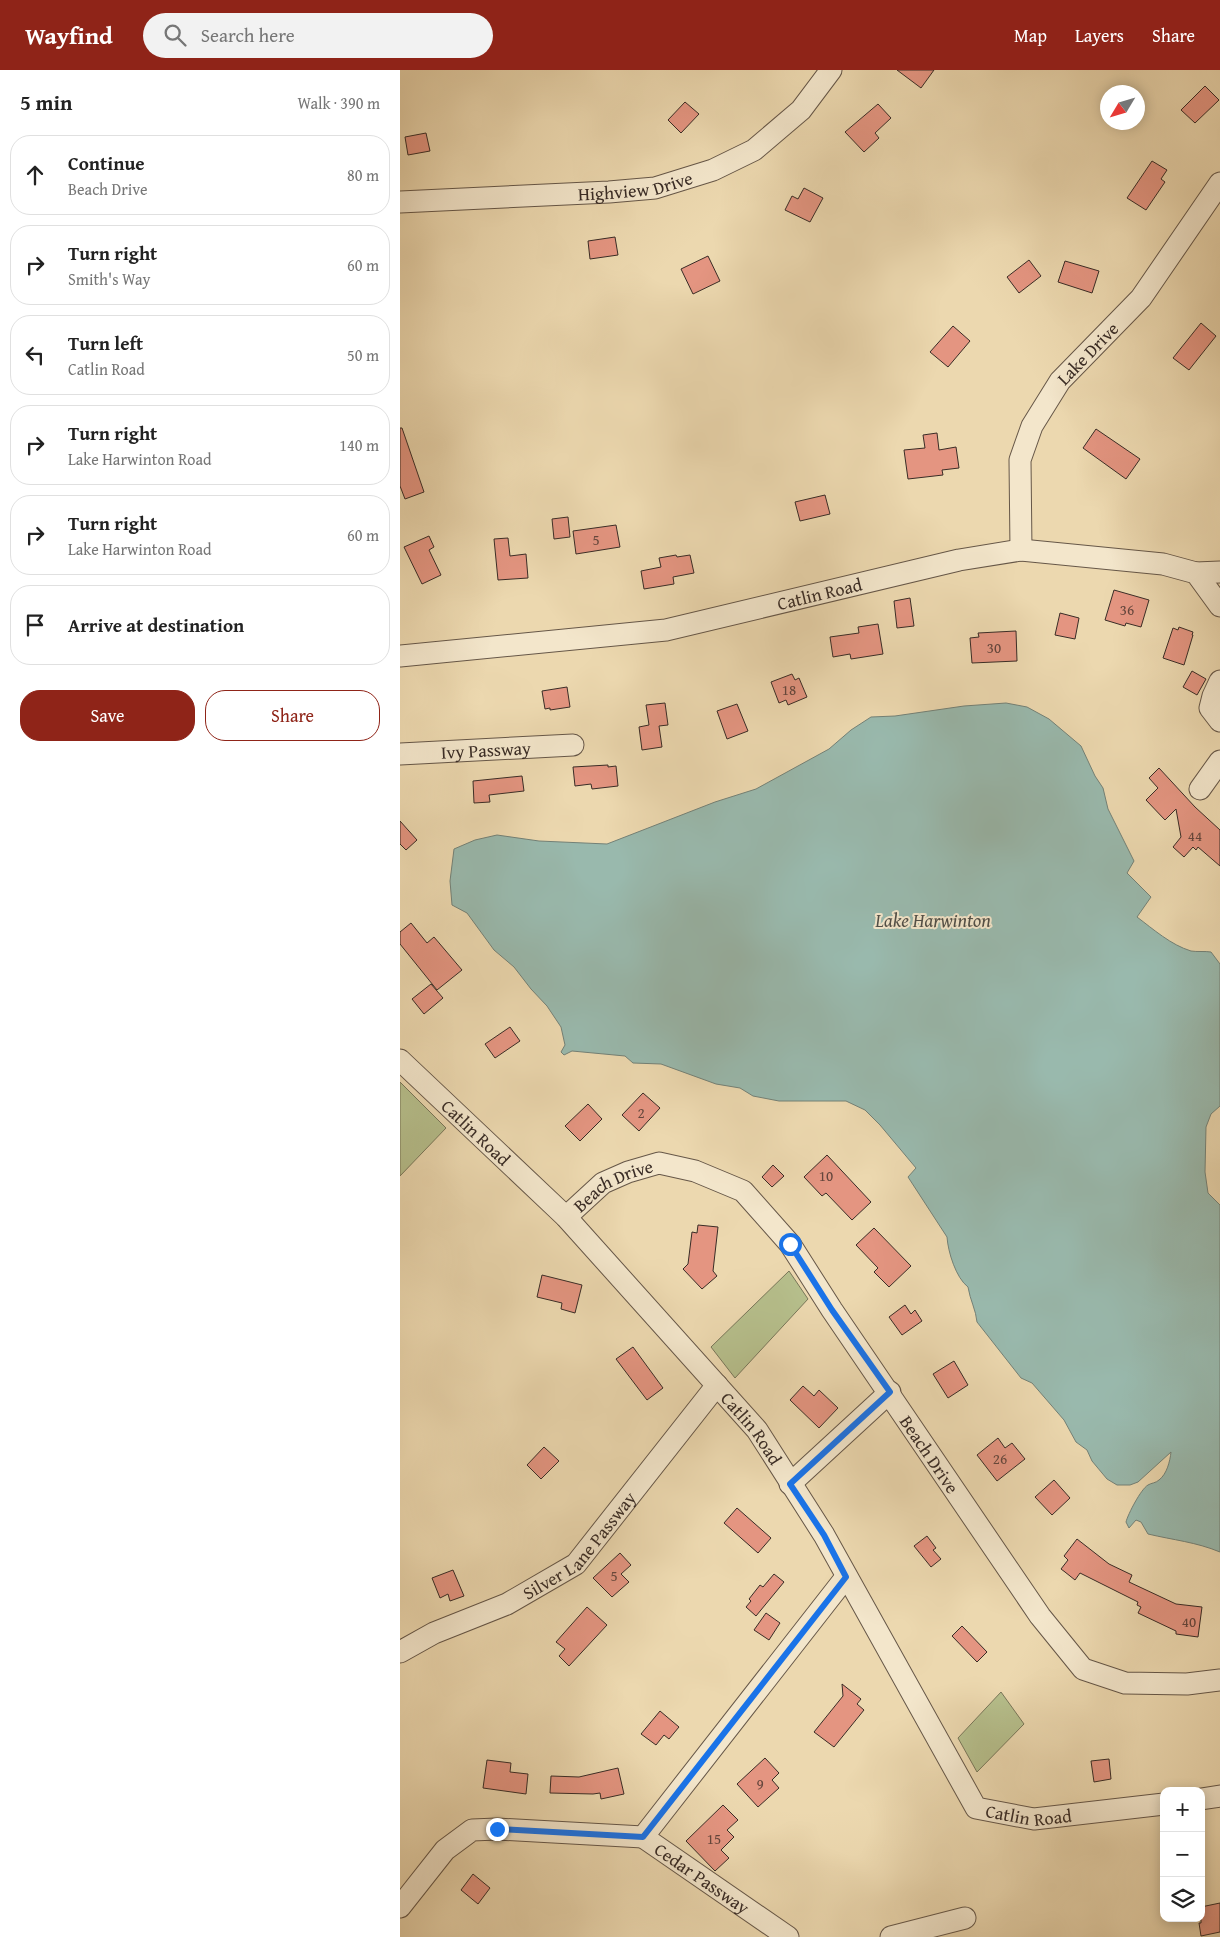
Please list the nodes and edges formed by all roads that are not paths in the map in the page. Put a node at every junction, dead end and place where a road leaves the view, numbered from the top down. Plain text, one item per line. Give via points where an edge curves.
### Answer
1 (831, 70) edge
2 (1220, 183) edge
3 (400, 202) edge
4 (1021, 550) junction
5 (1220, 572) edge
6 (1196, 573) junction
7 (1220, 606) edge
8 (400, 656) edge
9 (1220, 681) edge
10 (1220, 721) edge
11 (572, 745) dead end
12 (400, 754) edge
13 (1220, 761) edge
14 (1200, 789) dead end
15 (400, 1060) edge
16 (566, 1217) junction
17 (717, 1385) junction
18 (890, 1392) junction
19 (790, 1484) junction
20 (846, 1577) junction
21 (400, 1652) edge
22 (1220, 1680) edge
23 (1220, 1796) edge
24 (1205, 1798) edge
25 (1160, 1804) edge
26 (643, 1837) junction
27 (400, 1907) edge
28 (965, 1918) dead end
29 (788, 1937) edge
30 (891, 1937) edge

1 - 3 street, Highview Drive via 801,110 754,150 713,170 655,188
2 - 4 street, Lake Drive via 1141,298 1060,381 1032,426 1020,460
4 - 6 street, Catlin Road via 1162,564
4 - 8 street, Catlin Road via 959,560 666,630
5 - 6 street, Catlin Road
6 - 7 street
9 - 10 street via 1210,708
11 - 12 street, Ivy Passway
13 - 14 street
15 - 16 street, Catlin Road
16 - 17 street, Catlin Road
16 - 18 street, Beach Drive via 603,1183 660,1162 695,1171 743,1191 790,1244
17 - 19 street, Catlin Road via 757,1430
17 - 21 street, Silver Lane Passway via 576,1564 507,1604 434,1634
18 - 19 street
18 - 22 street, Beach Drive via 1040,1616 1083,1669 1125,1683 1188,1684
19 - 20 street, Catlin Road via 824,1535
20 - 25 street, Catlin Road via 976,1808 1034,1819
20 - 26 street
23 - 24 street
26 - 27 street via 472,1830 446,1850
26 - 29 street, Cedar Passway
28 - 30 street

